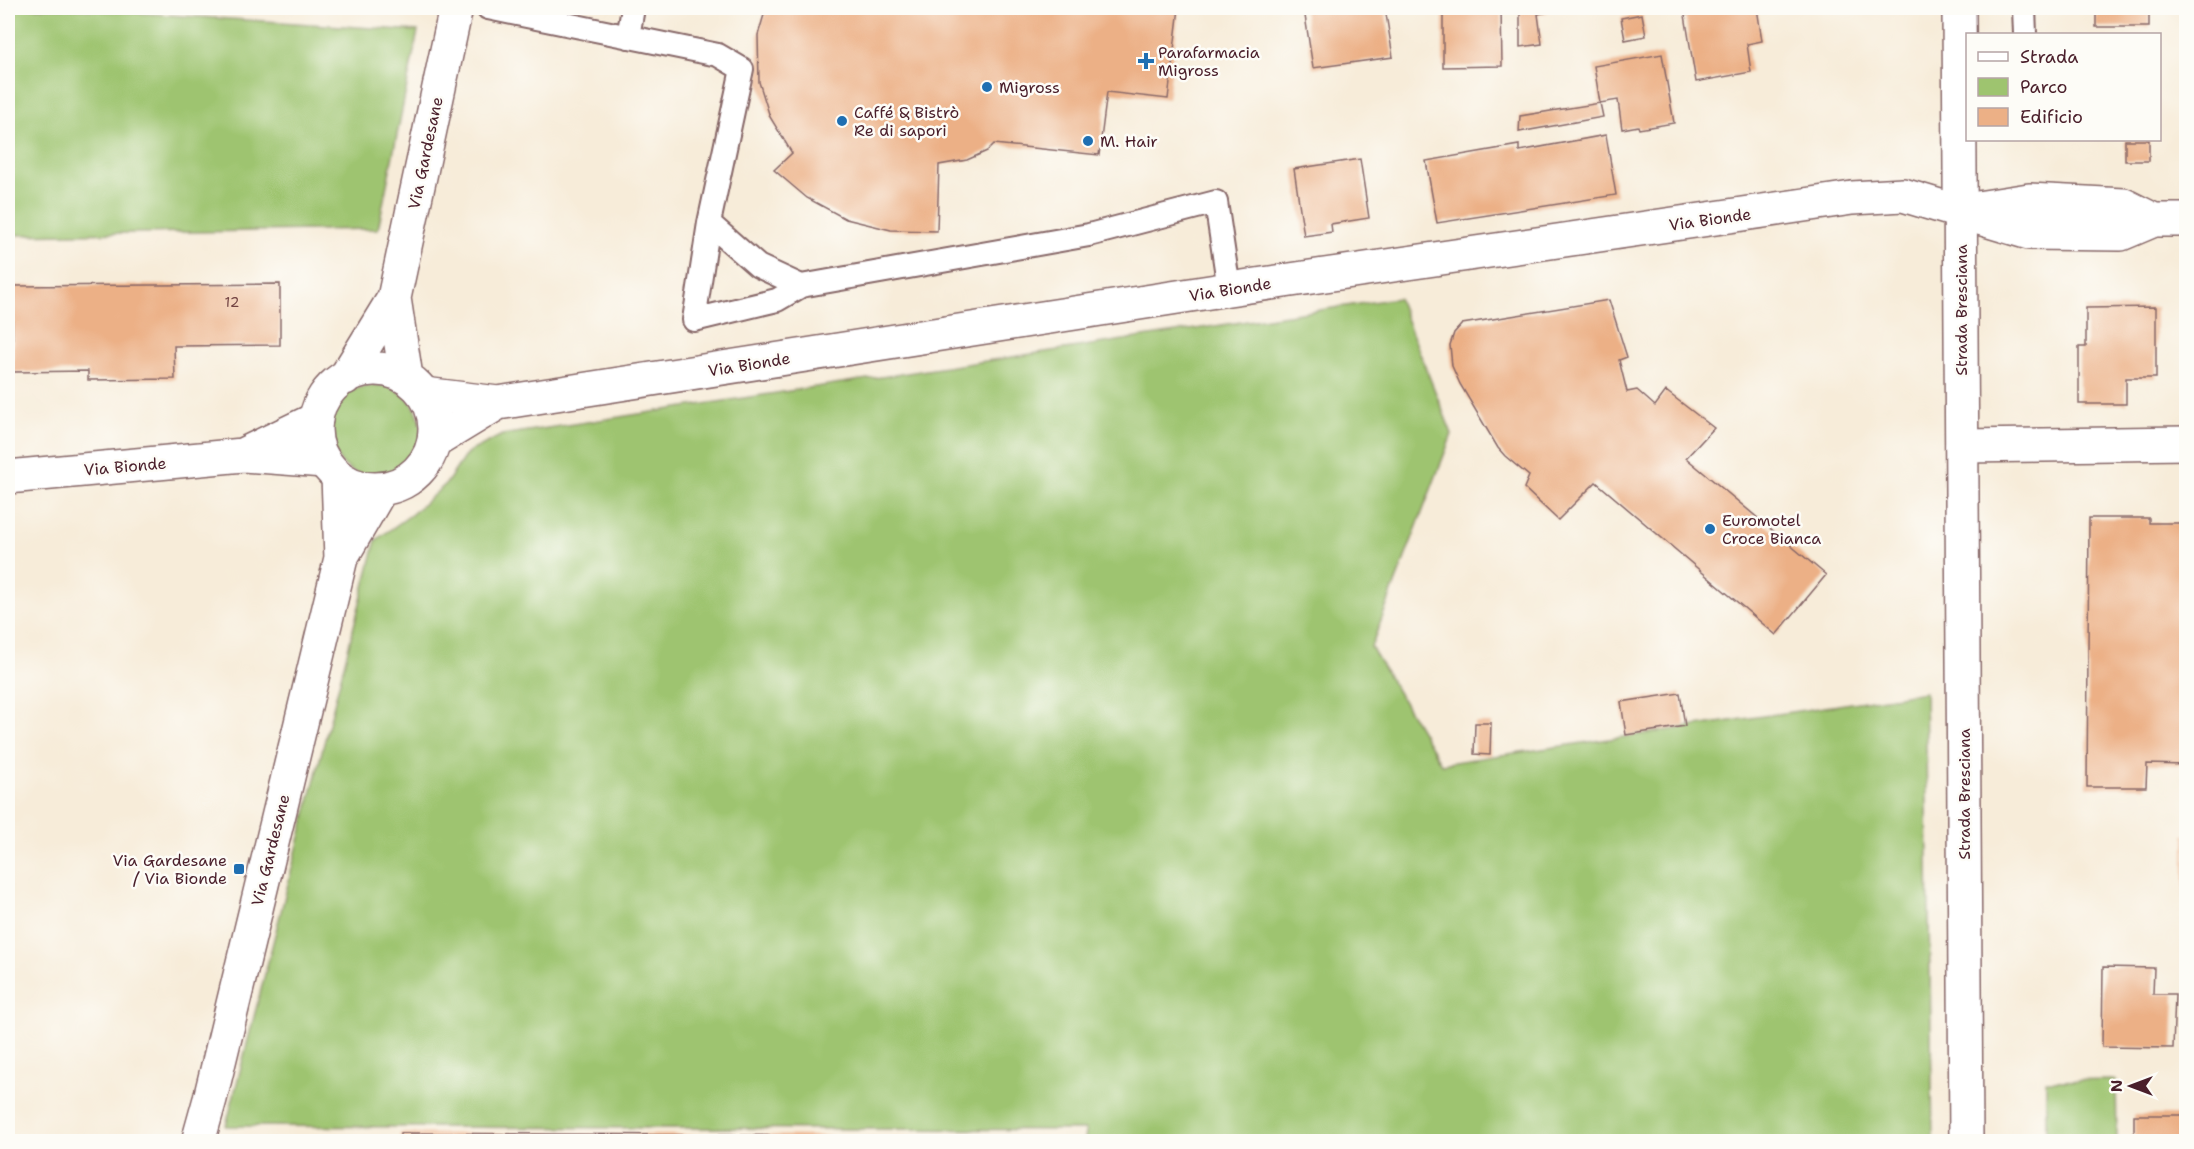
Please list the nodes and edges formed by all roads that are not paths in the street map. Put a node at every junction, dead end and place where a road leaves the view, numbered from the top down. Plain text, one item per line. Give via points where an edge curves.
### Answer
1 (456, 8) edge
2 (488, 8) edge
3 (633, 8) edge
4 (1959, 8) edge
5 (2024, 8) edge
6 (2025, 33) edge
7 (628, 37) junction
8 (1961, 211) junction
9 (2187, 220) edge
10 (709, 224) junction
11 (801, 286) junction
12 (1228, 289) junction
13 (394, 298) junction
14 (345, 378) junction
15 (415, 385) junction
16 (498, 403) junction
17 (316, 419) junction
18 (434, 442) junction
19 (2187, 443) edge
20 (1962, 446) junction
21 (243, 455) junction
22 (331, 469) junction
23 (8, 477) edge
24 (381, 489) junction
25 (341, 558) junction
26 (198, 1142) edge
27 (1966, 1142) edge

1 - 13 main road, Via Gardesane
2 - 7 lane
3 - 7 lane
4 - 8 main road, Strada Bresciana
5 - 6 lane
7 - 10 lane via 718,55 742,69
8 - 9 main road via 2029,200 2124,205 2154,220
8 - 12 main road, Via Bionde via 1903,195 1852,198
8 - 20 main road, Strada Bresciana
10 - 11 lane via 758,266
10 - 11 lane via 694,320 777,300
11 - 12 lane via 1089,235 1216,202
12 - 16 main road, Via Bionde
13 - 14 main road, Via Gardesane
13 - 15 main road, Via Gardesane
14 - 15 main road via 360,370 382,369
14 - 17 main road via 324,397
15 - 16 main road, Via Bionde
15 - 18 main road via 434,417
16 - 18 main road, Via Bionde
17 - 21 main road, Via Bionde
17 - 22 main road via 316,441
18 - 24 main road via 424,465 405,481
19 - 20 main road
20 - 27 main road, Strada Bresciana
21 - 22 main road, Via Bionde
21 - 23 main road, Via Bionde
22 - 24 main road via 356,486
22 - 25 main road, Via Gardesane
24 - 25 main road, Via Gardesane
25 - 26 main road, Via Gardesane

